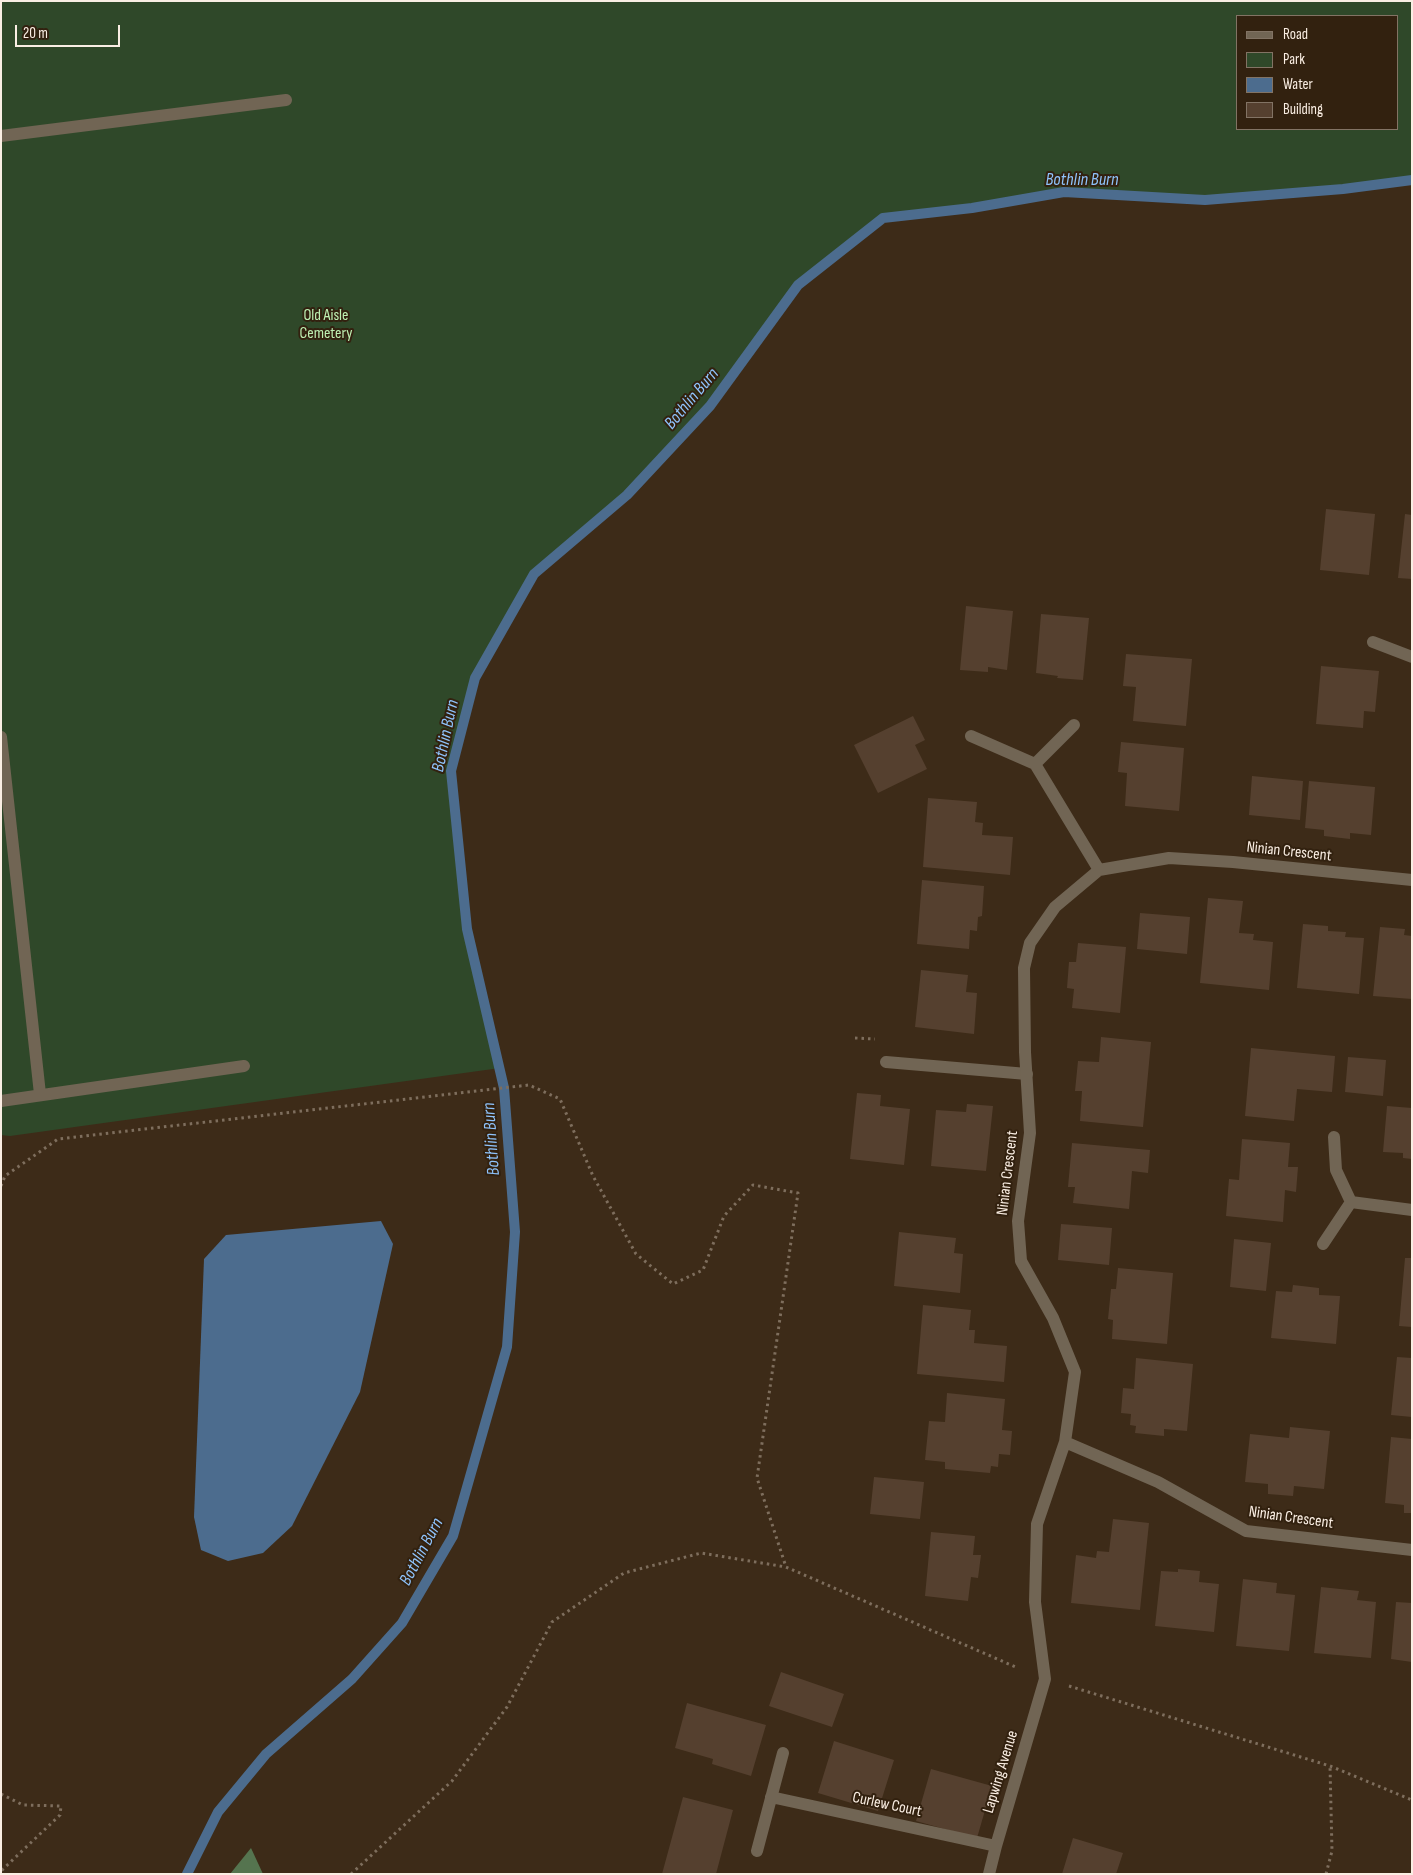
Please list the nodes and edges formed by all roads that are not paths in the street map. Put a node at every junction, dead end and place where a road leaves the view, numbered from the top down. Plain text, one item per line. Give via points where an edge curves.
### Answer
1 (286, 100) dead end
2 (1, 136) edge
3 (1373, 642) dead end
4 (1412, 657) edge
5 (1074, 725) dead end
6 (972, 736) dead end
7 (1, 737) edge
8 (1035, 764) junction
9 (1099, 870) junction
10 (1412, 880) edge
11 (886, 1062) dead end
12 (244, 1066) dead end
13 (1027, 1074) junction
14 (40, 1094) junction
15 (1, 1101) edge
16 (1334, 1137) dead end
17 (1351, 1202) junction
18 (1412, 1210) edge
19 (1323, 1244) dead end
20 (1065, 1442) junction
21 (1412, 1550) edge
22 (784, 1753) dead end
23 (771, 1797) junction
24 (996, 1846) junction
25 (757, 1851) dead end
26 (989, 1874) edge

1 - 2 street
3 - 4 street
5 - 8 street
6 - 8 street
7 - 14 street
8 - 9 street
9 - 10 street, Ninian Crescent via 1169,858
9 - 13 street, Ninian Crescent via 1055,907 1030,943 1024,968
11 - 13 street
12 - 14 street
13 - 20 street, Ninian Crescent via 1030,1132 1018,1221 1021,1261 1053,1318 1075,1372
14 - 15 street
16 - 17 street via 1336,1170
17 - 18 street
17 - 19 street
20 - 21 street, Ninian Crescent via 1158,1482 1246,1531
20 - 24 street, Lapwing Avenue via 1037,1524 1035,1602 1045,1679
22 - 23 street
23 - 24 street, Curlew Court
23 - 25 street
24 - 26 street, Lapwing Avenue

